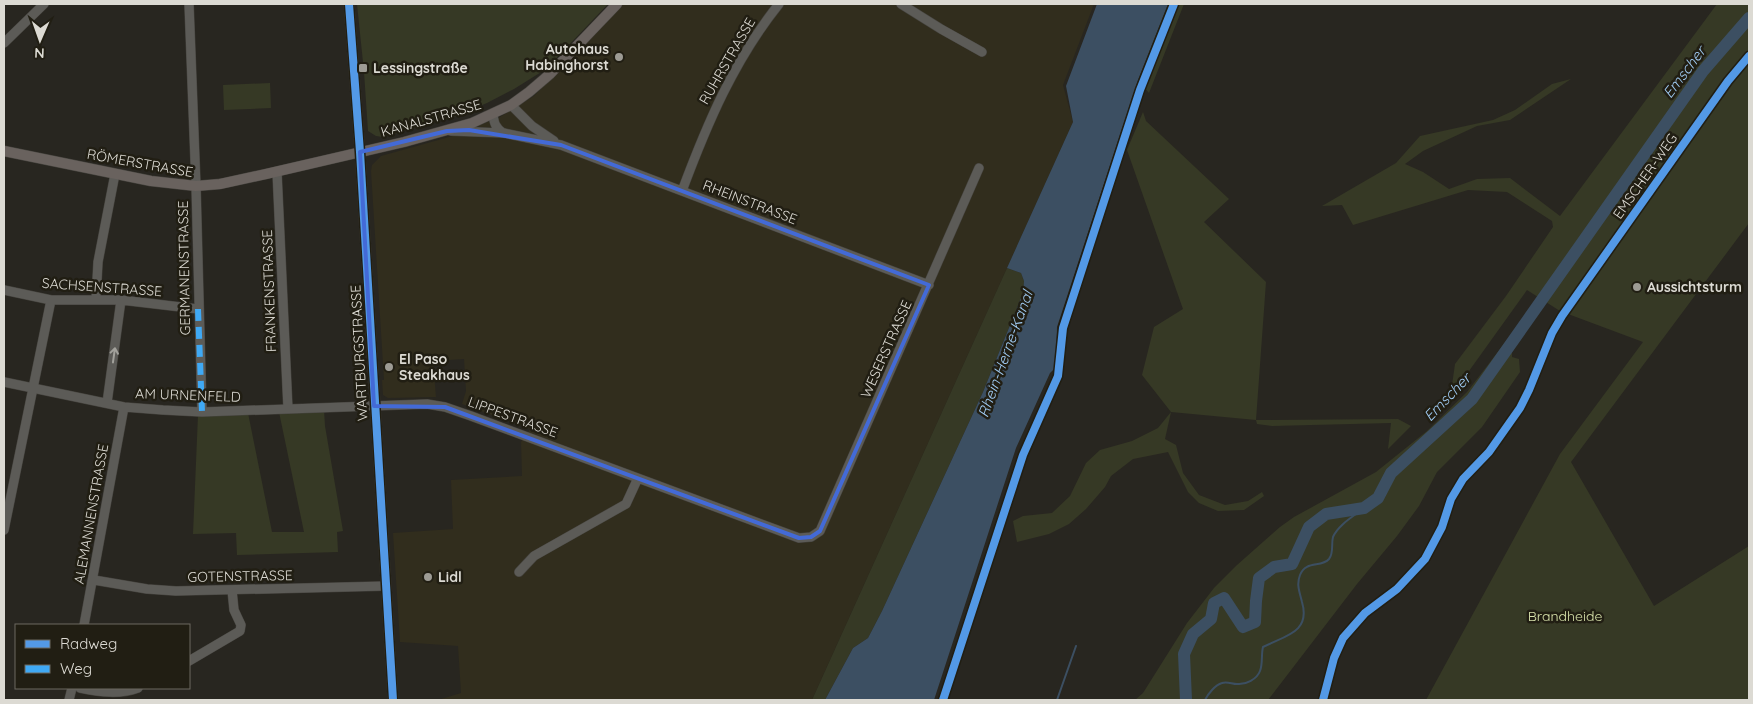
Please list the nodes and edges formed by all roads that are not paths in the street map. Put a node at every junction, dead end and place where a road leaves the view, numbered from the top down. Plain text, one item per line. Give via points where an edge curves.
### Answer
1 (44, 4) edge
2 (189, 4) edge
3 (349, 4) edge
4 (617, 4) edge
5 (779, 4) edge
6 (901, 4) edge
7 (4, 43) edge
8 (982, 52) dead end
9 (510, 105) junction
10 (493, 114) junction
11 (447, 131) junction
12 (504, 133) junction
13 (561, 145) junction
14 (4, 151) edge
15 (360, 152) junction
16 (980, 168) dead end
17 (277, 172) junction
18 (115, 174) junction
19 (196, 186) junction
20 (682, 191) junction
21 (929, 285) junction
22 (4, 290) edge
23 (96, 299) junction
24 (51, 300) junction
25 (122, 300) junction
26 (198, 309) junction
27 (4, 382) edge
28 (33, 388) junction
29 (107, 403) junction
30 (374, 406) junction
31 (124, 407) junction
32 (288, 409) junction
33 (202, 412) junction
34 (638, 478) junction
35 (4, 530) edge
36 (811, 537) joint
37 (519, 572) dead end
38 (94, 580) junction
39 (386, 586) junction
40 (232, 590) junction
41 (84, 624) edge
42 (190, 660) edge
43 (84, 689) edge
44 (134, 689) edge
45 (393, 700) edge

1 - 7 street
2 - 19 street, GERMANENSTRASSE
3 - 15 main road, WARTBURGSTRASSE
4 - 9 main road, KANALSTRASSE via 550,74
5 - 20 street, RUHRSTRASSE via 728,81
6 - 8 street
9 - 10 main road, KANALSTRASSE
9 - 13 street, RHEINSTRASSE via 532,126
10 - 11 main road, KANALSTRASSE
10 - 12 street via 494,124
11 - 12 street, RHEINSTRASSE
11 - 15 main road, KANALSTRASSE
12 - 13 street, RHEINSTRASSE
13 - 20 street, RHEINSTRASSE
14 - 18 main road, RÖMERSTRASSE
15 - 17 main road, RÖMERSTRASSE
15 - 30 main road, WARTBURGSTRASSE
16 - 21 street, WESERSTRASSE
17 - 19 main road, RÖMERSTRASSE
17 - 32 street, FRANKENSTRASSE
18 - 19 main road, RÖMERSTRASSE
18 - 23 street via 98,262
19 - 26 street, GERMANENSTRASSE
20 - 21 street, RHEINSTRASSE
21 - 36 street, WESERSTRASSE via 820,531
22 - 24 street, SACHSENSTRASSE
23 - 24 street, SACHSENSTRASSE
23 - 25 street, SACHSENSTRASSE
24 - 28 street
25 - 26 street, SACHSENSTRASSE
29 -> 25 street
26 - 33 street, GERMANENSTRASSE
27 - 28 street, AM URNENFELD
28 - 29 street, AM URNENFELD
28 - 35 street
29 - 31 street, AM URNENFELD
30 - 32 street, AM URNENFELD
30 - 34 street, LIPPESTRASSE via 427,404 445,407
30 - 39 main road, WARTBURGSTRASSE
31 - 33 street, AM URNENFELD
31 - 38 street, ALEMANNENSTRASSE
32 - 33 street, AM URNENFELD
34 - 36 street, LIPPESTRASSE via 799,538
34 - 37 street via 626,504 534,556
38 - 40 street, GOTENSTRASSE via 157,590
38 - 41 street, ALEMANNENSTRASSE
39 - 40 street, GOTENSTRASSE
39 - 45 main road, WARTBURGSTRASSE
40 - 42 street via 234,610 242,625 240,631
43 - 44 street via 118,693

